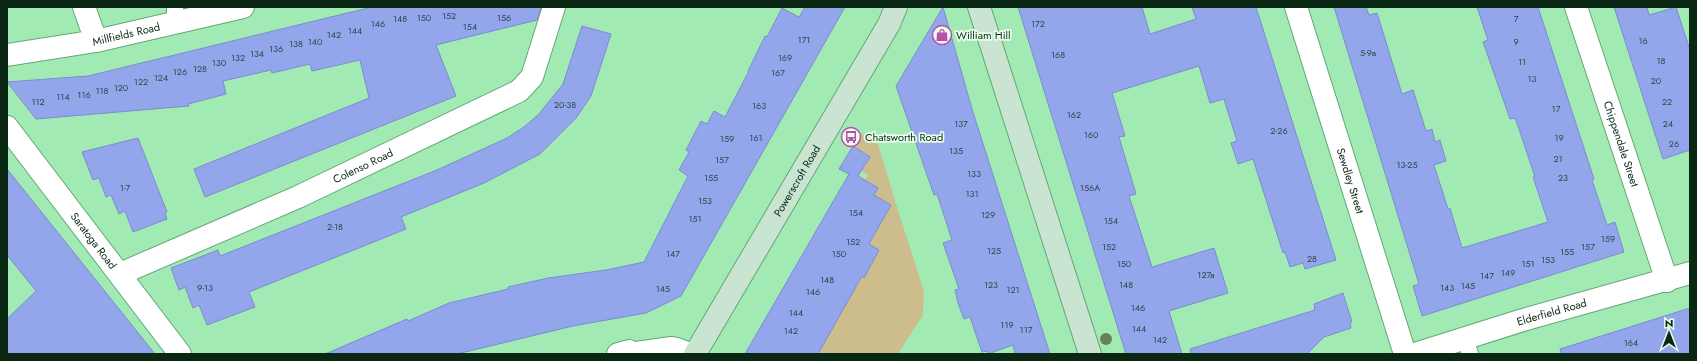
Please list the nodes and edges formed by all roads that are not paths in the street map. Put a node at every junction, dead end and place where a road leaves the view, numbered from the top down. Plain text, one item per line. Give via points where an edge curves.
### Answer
1 (84, 7) edge
2 (243, 7) edge
3 (554, 7) edge
4 (896, 7) edge
5 (979, 7) edge
6 (1296, 7) edge
7 (1576, 7) edge
8 (175, 15) edge
9 (96, 41) junction
10 (7, 55) edge
11 (7, 127) edge
12 (1690, 273) edge
13 (120, 274) junction
14 (1667, 281) junction
15 (1468, 346) edge
16 (624, 353) edge
17 (180, 354) edge
18 (695, 354) edge
19 (1090, 354) edge
20 (1405, 354) edge
21 (1415, 354) edge

1 - 9 street
2 - 8 street, Millfields Road
3 - 13 street, Colenso Road via 532,77 519,91 298,197
4 - 18 street, Powerscroft Road via 889,24
5 - 19 street
6 - 20 street, Sewdley Street
7 - 14 street, Chippendale Street
8 - 9 street, Millfields Road
9 - 10 street, Millfields Road
11 - 13 street, Saratoga Road
12 - 14 street, Elderfield Road
13 - 17 street, Saratoga Road
14 - 15 street, Elderfield Road via 1523,320
15 - 21 street, Elderfield Road
16 - 18 lane via 671,345

